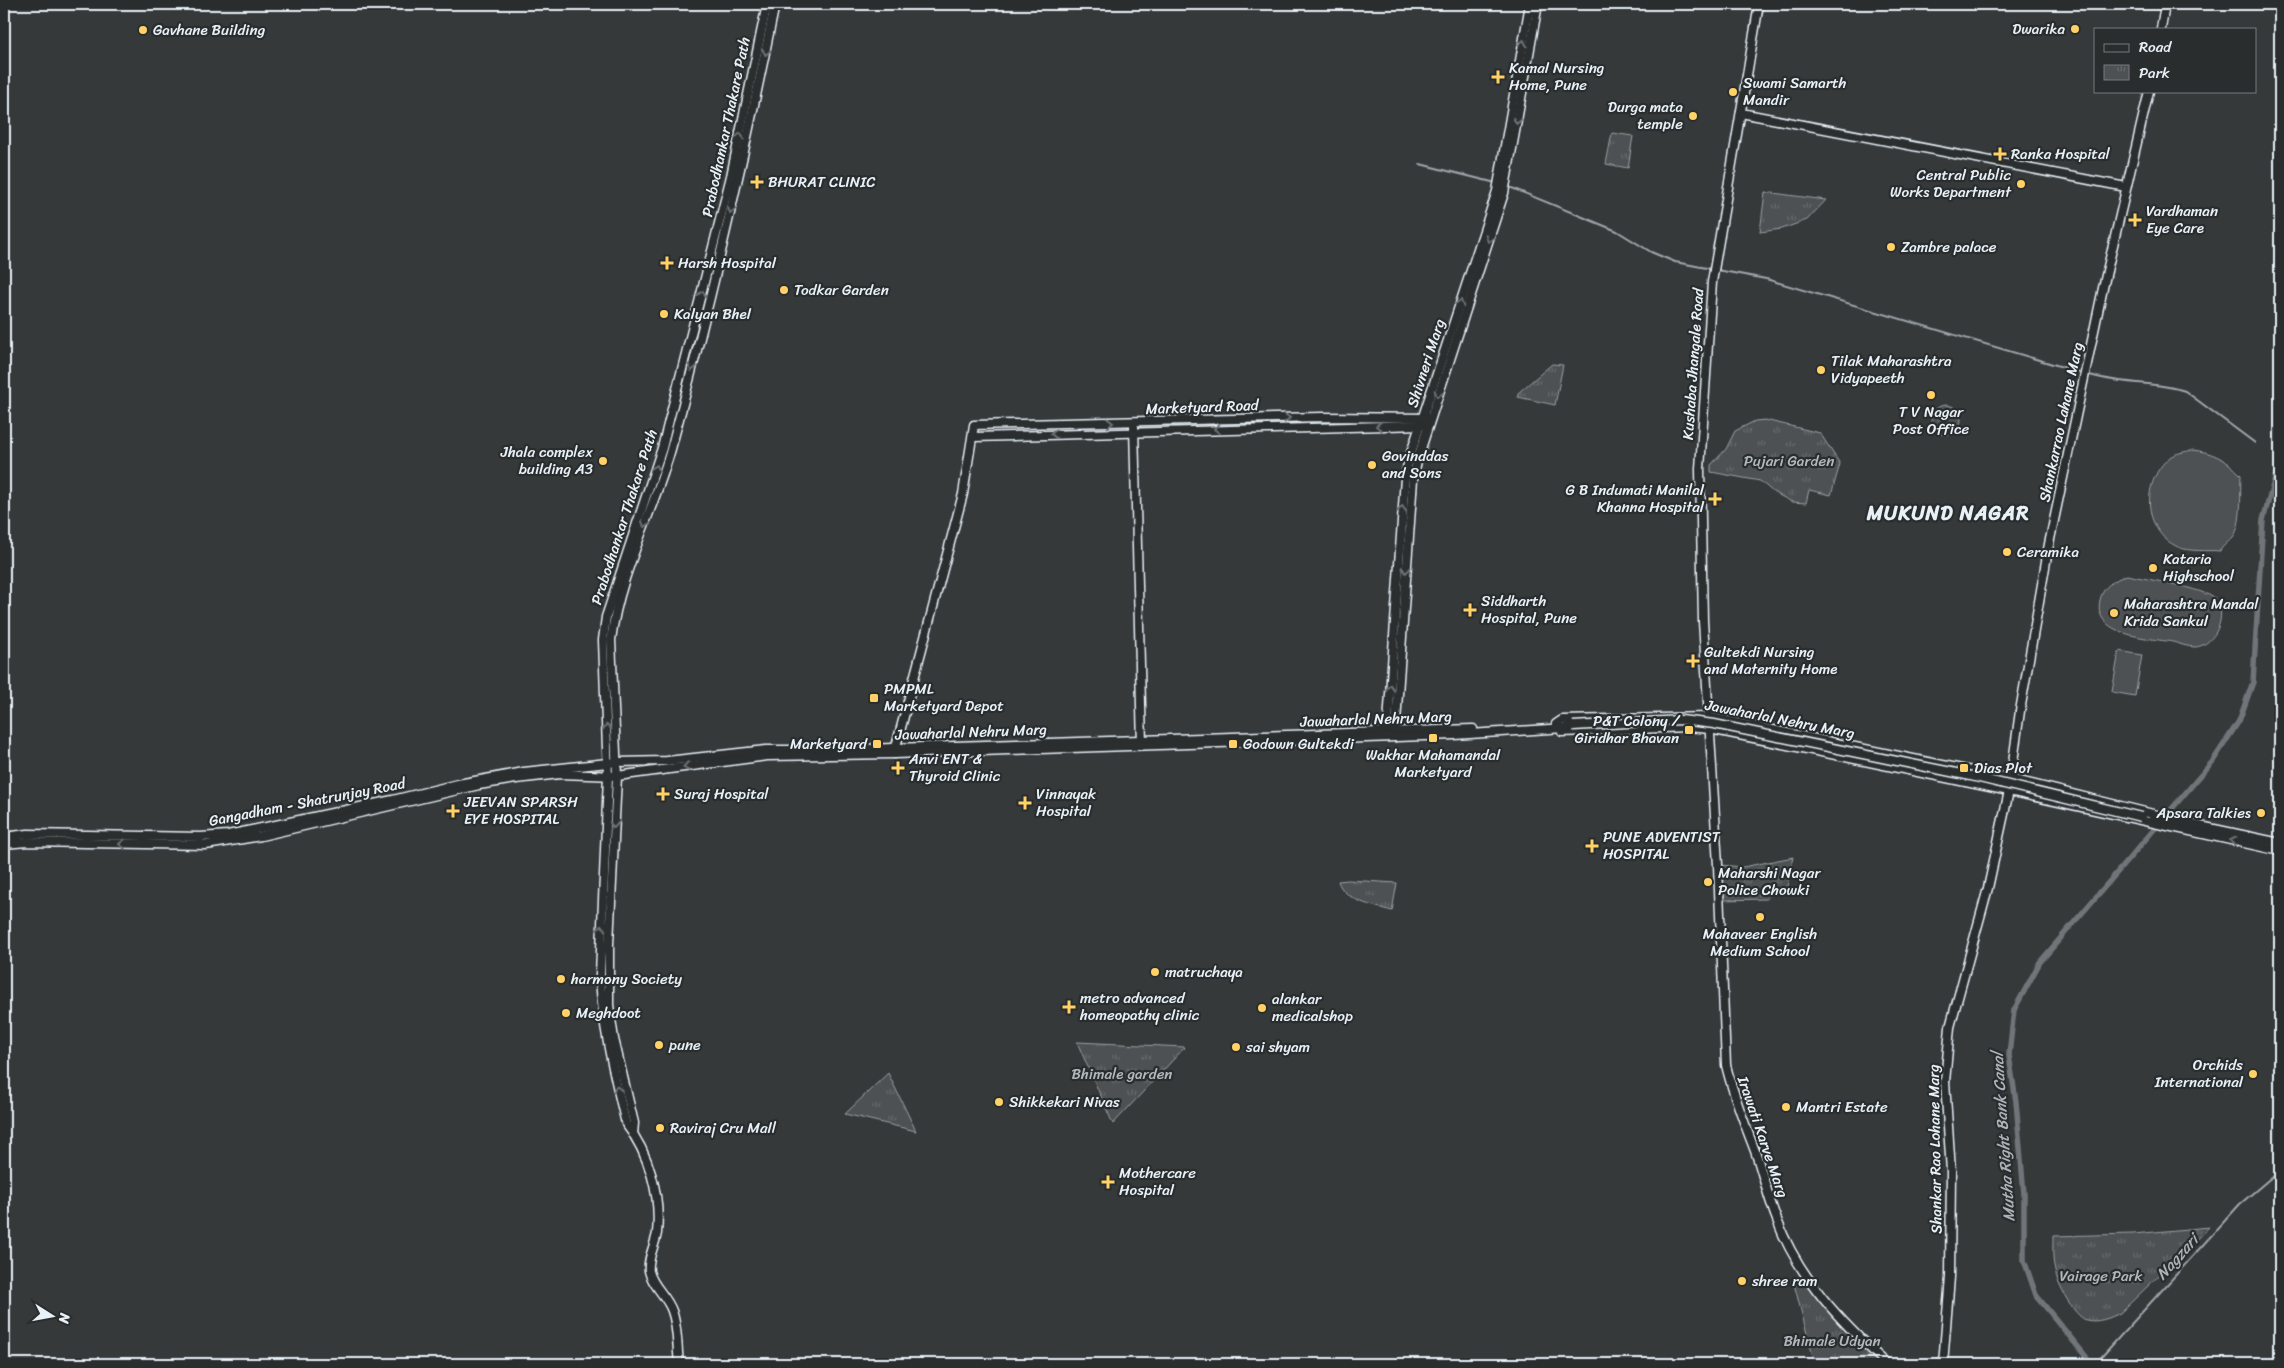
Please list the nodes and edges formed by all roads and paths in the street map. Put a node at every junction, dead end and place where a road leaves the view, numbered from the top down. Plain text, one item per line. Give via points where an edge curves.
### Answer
1 (767, 4) edge
2 (776, 4) edge
3 (1530, 4) edge
4 (1538, 4) edge
5 (1759, 4) edge
6 (2165, 4) edge
7 (2161, 28) edge
8 (2149, 92) edge
9 (1741, 113) junction
10 (738, 164) junction
11 (1503, 178) junction
12 (2126, 187) junction
13 (1134, 422) junction
14 (1425, 422) junction
15 (1134, 431) junction
16 (973, 437) junction
17 (1710, 717) junction
18 (1556, 726) junction
19 (1710, 729) junction
20 (1391, 734) junction
21 (1142, 743) junction
22 (894, 751) junction
23 (735, 757) junction
24 (608, 762) junction
25 (617, 762) junction
26 (584, 771) junction
27 (608, 776) junction
28 (617, 776) junction
29 (2011, 779) junction
30 (2009, 791) junction
31 (2157, 815) junction
32 (2146, 820) junction
33 (2175, 824) junction
34 (2184, 827) junction
35 (4, 837) edge
36 (216, 840) junction
37 (2280, 843) edge
38 (4, 844) edge
39 (2280, 851) edge
40 (633, 1134) junction
41 (679, 1364) edge
42 (1887, 1364) edge
43 (1943, 1364) edge

10 -> 1 main road, Prabodhankar Thakare Path
2 -> 10 main road, Prabodhankar Thakare Path
11 -> 3 main road, Shivneri Marg
4 -> 11 main road, Shivneri Marg
5 - 9 main road, Kushaba Jhangale Road
6 - 7 main road
8 - 12 main road, Shankarrao Lahane Marg
9 - 12 main road
9 - 17 main road, Kushaba Jhangale Road via 1713,278 1700,469 1703,621
24 -> 10 main road, Prabodhankar Thakare Path via 603,640 606,617 662,448
10 -> 25 main road, Prabodhankar Thakare Path via 670,450 614,618 611,640
11 - 14 main road, Shivneri Marg
12 - 29 main road, Shankarrao Lahane Marg via 2049,544
13 -> 14 main road, Marketyard Road via 1323,417
13 - 15 main road
16 -> 13 main road, Marketyard Road via 974,425
14 -> 15 main road, Marketyard Road
14 - 20 main road, Shivneri Marg via 1409,459 1403,489
15 -> 16 main road, Marketyard Road
15 - 21 main road
16 - 22 main road via 963,494
17 - 18 main road, Jawaharlal Nehru Marg via 1562,720
17 - 19 main road, Kushaba Jhangale Road
17 - 29 main road, Jawaharlal Nehru Marg
18 - 19 main road, Jawaharlal Nehru Marg via 1563,732
18 - 20 main road, Jawaharlal Nehru Marg
18 - 32 main road, bridge via 1681,720 1714,724 1979,778
19 - 30 main road, Jawaharlal Nehru Marg
19 - 42 main road, Irawati Karve Marg via 1726,1065 1733,1097 1777,1222 1808,1280 1842,1321
20 - 21 main road, Jawaharlal Nehru Marg
21 - 22 main road, Jawaharlal Nehru Marg
22 - 23 main road, Jawaharlal Nehru Marg via 766,750
23 - 25 main road, Jawaharlal Nehru Marg
23 -> 28 main road, Jawaharlal Nehru Marg
24 - 25 main road, Jawaharlal Nehru Marg
24 - 26 main road, Jawaharlal Nehru Marg
24 - 27 main road, Prabodhankar Thakare Path
25 - 28 main road, Prabodhankar Thakare Path
26 - 27 main road, Jawaharlal Nehru Marg
26 - 36 main road, Gangadham - Shatrunjay Road via 524,772 458,784
27 - 28 main road, Jawaharlal Nehru Marg
40 -> 27 main road, Prabodhankar Thakare Path via 626,1124 605,1039 601,1005
28 -> 40 main road, Prabodhankar Thakare Path via 610,1005 614,1039 634,1122
29 - 30 main road, Shankarrao Lahane Marg
29 - 31 main road, Jawaharlal Nehru Marg
30 - 32 main road, Jawaharlal Nehru Marg
30 - 43 main road, Shankar Rao Lohane Marg via 1988,888 1950,1026 1945,1082 1951,1171 1950,1277
31 - 32 main road
31 - 33 main road, Jawaharlal Nehru Marg
32 - 33 main road
33 - 34 main road
34 - 37 main road
39 -> 34 main road
35 - 36 main road, Gangadham - Shatrunjay Road via 28,834
36 -> 38 main road, Gangadham - Shatrunjay Road
40 - 41 main road, Prabodhankar Thakare Path via 648,1165 657,1207 656,1236 649,1270 673,1312

